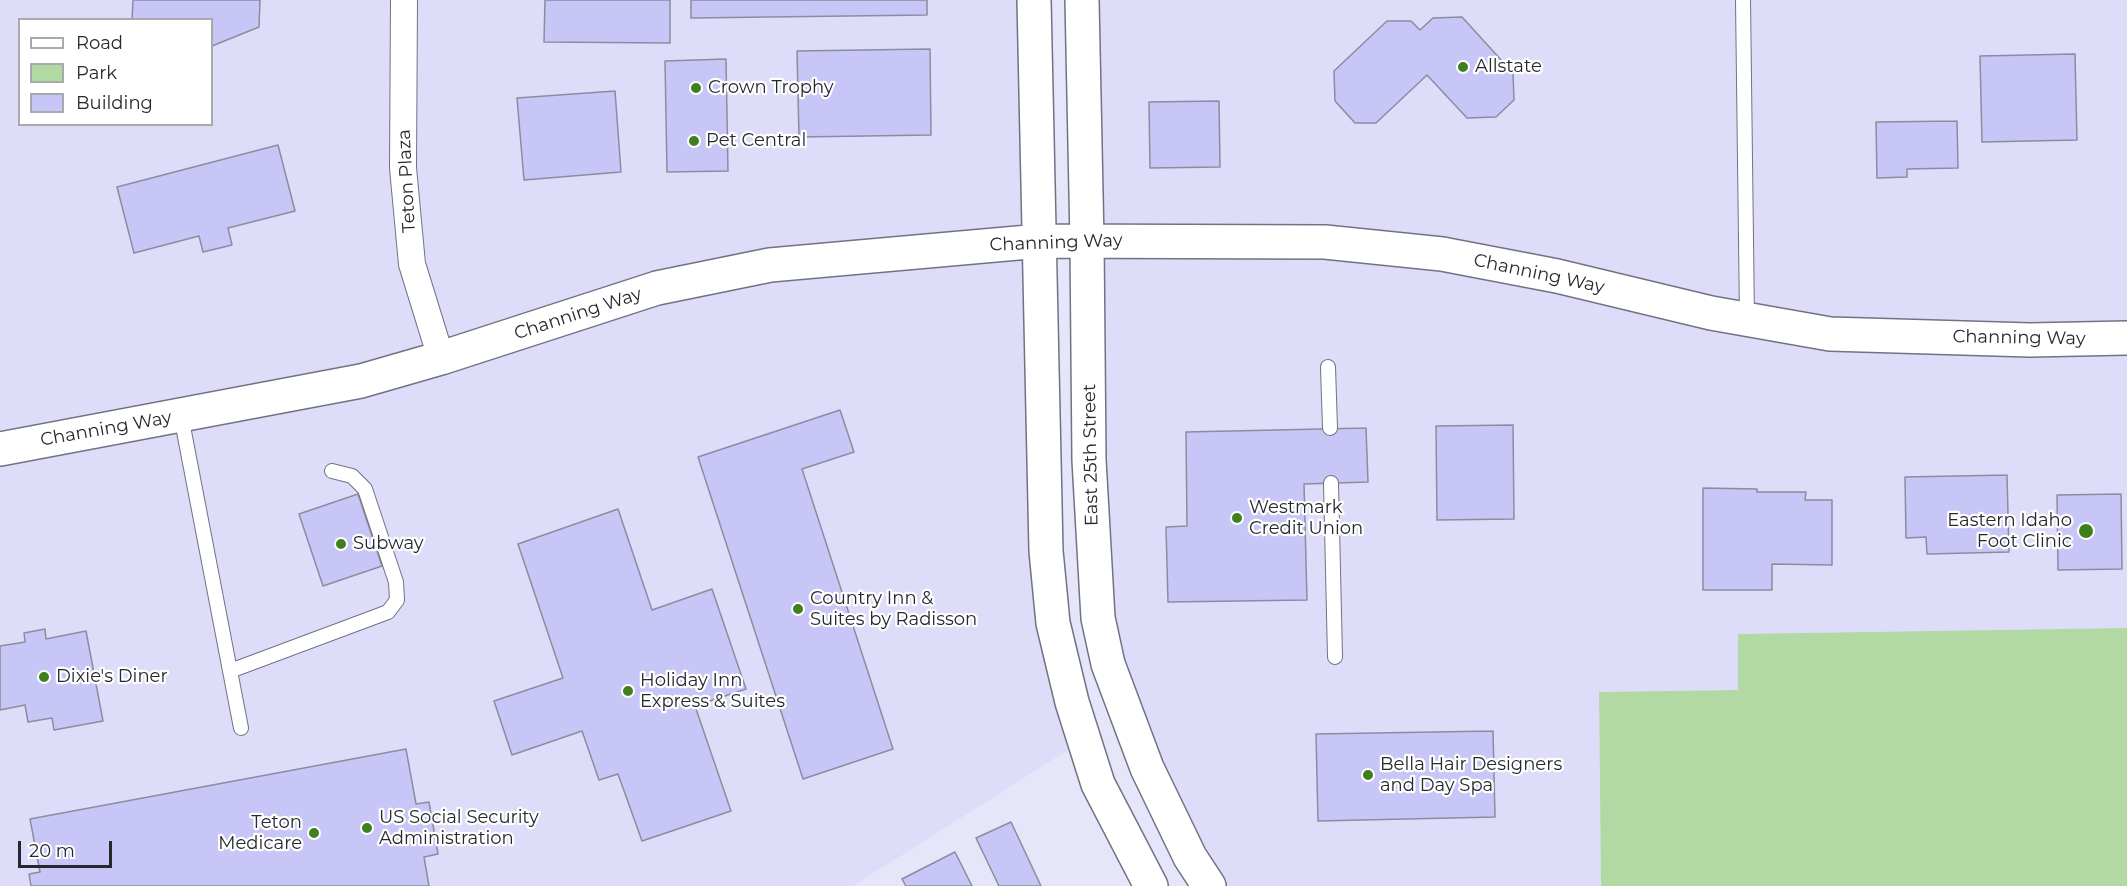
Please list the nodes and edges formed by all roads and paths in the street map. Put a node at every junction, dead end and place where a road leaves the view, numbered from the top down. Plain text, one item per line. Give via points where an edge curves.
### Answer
1 (404, 0) edge
2 (1035, 0) edge
3 (1082, 0) edge
4 (1743, 0) edge
5 (1040, 240) junction
6 (1087, 241) junction
7 (1747, 319) junction
8 (2127, 338) edge
9 (441, 358) junction
10 (1328, 367) dead end
11 (181, 416) junction
12 (1330, 428) dead end
13 (0, 449) edge
14 (332, 471) dead end
15 (1331, 483) dead end
16 (1335, 657) dead end
17 (230, 671) junction
18 (241, 728) dead end
19 (1151, 886) edge
20 (1209, 886) edge

1 - 9 street, Teton Plaza via 403,168 412,264
2 - 5 main road
3 - 6 main road, East 25th Street
4 - 7 lane
5 - 6 main road, Channing Way
5 - 9 main road, Channing Way via 770,265 657,288
5 - 19 main road via 1046,551 1053,623 1098,784
6 - 7 main road, Channing Way via 1325,242 1396,248 1557,276
6 - 20 main road, East 25th Street via 1089,460 1098,618 1108,664 1147,768 1190,857
7 - 8 main road, Channing Way via 1830,334 2030,340
9 - 11 main road, Channing Way via 361,381
10 - 12 lane
11 - 13 main road, Channing Way
11 - 17 lane
14 - 17 lane via 352,476 365,489 396,582 397,600 388,612
15 - 16 lane
17 - 18 lane

